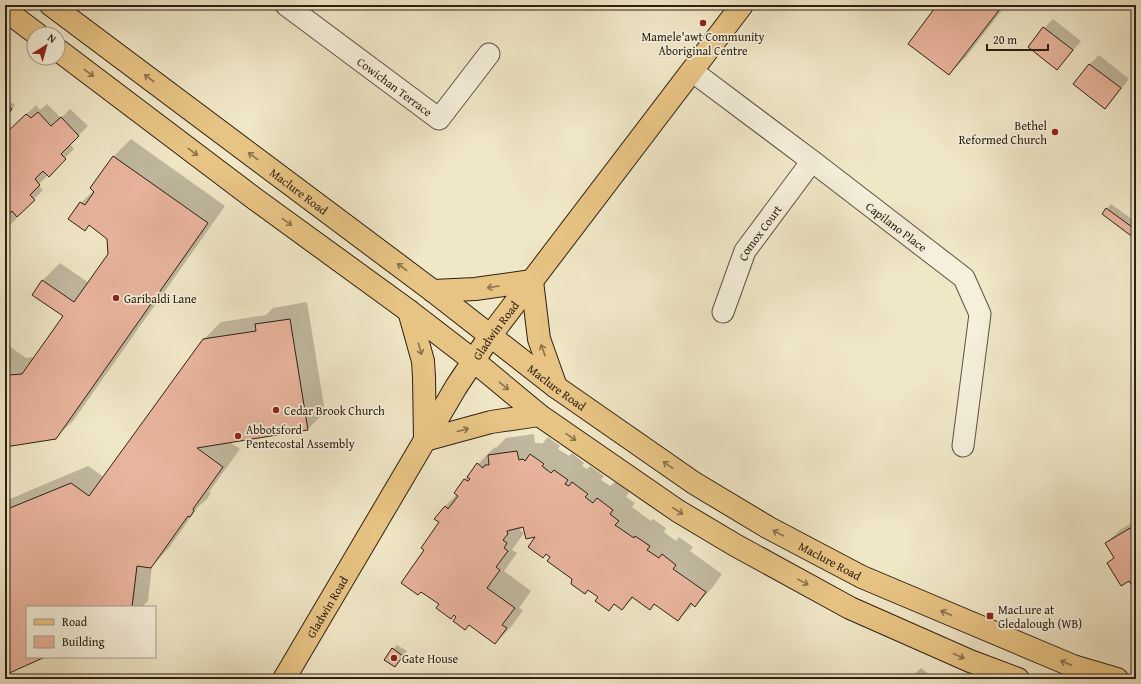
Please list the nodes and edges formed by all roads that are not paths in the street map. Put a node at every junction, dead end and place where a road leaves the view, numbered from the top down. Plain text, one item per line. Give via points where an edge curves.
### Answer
1 (51, 5) edge
2 (286, 5) edge
3 (742, 5) edge
4 (5, 10) edge
5 (26, 26) edge
6 (489, 54) dead end
7 (66, 56) edge
8 (692, 71) junction
9 (812, 161) junction
10 (532, 281) junction
11 (433, 291) junction
12 (409, 311) junction
13 (723, 312) dead end
14 (490, 336) junction
15 (474, 361) junction
16 (556, 387) junction
17 (539, 415) junction
18 (425, 440) junction
19 (963, 446) dead end
20 (284, 679) edge
21 (1018, 679) edge
22 (1117, 679) edge

11 -> 1 main road, Maclure Road
2 - 6 street, Cowichan Terrace via 439,119
3 - 8 main road, Gladwin Road
4 - 5 main road
7 -> 12 main road
8 - 9 street, Capilano Place
8 - 10 main road, Gladwin Road
9 - 13 street, Comox Court via 745,252
9 - 19 street, Capilano Place via 964,278 980,314
10 -> 11 main road via 475,289
10 - 14 main road, Gladwin Road
16 -> 10 main road via 539,339
11 - 14 main road, Maclure Road
12 - 15 main road
12 -> 18 main road via 423,361
14 - 15 main road, Gladwin Road
14 - 16 main road, Maclure Road
15 -> 17 main road
15 - 18 main road, Gladwin Road
22 -> 16 main road, Maclure Road via 1073,666 862,577 769,528 694,483
18 -> 17 main road via 491,422
17 -> 21 main road via 678,511 735,545 850,608 970,662
18 - 20 main road, Gladwin Road

